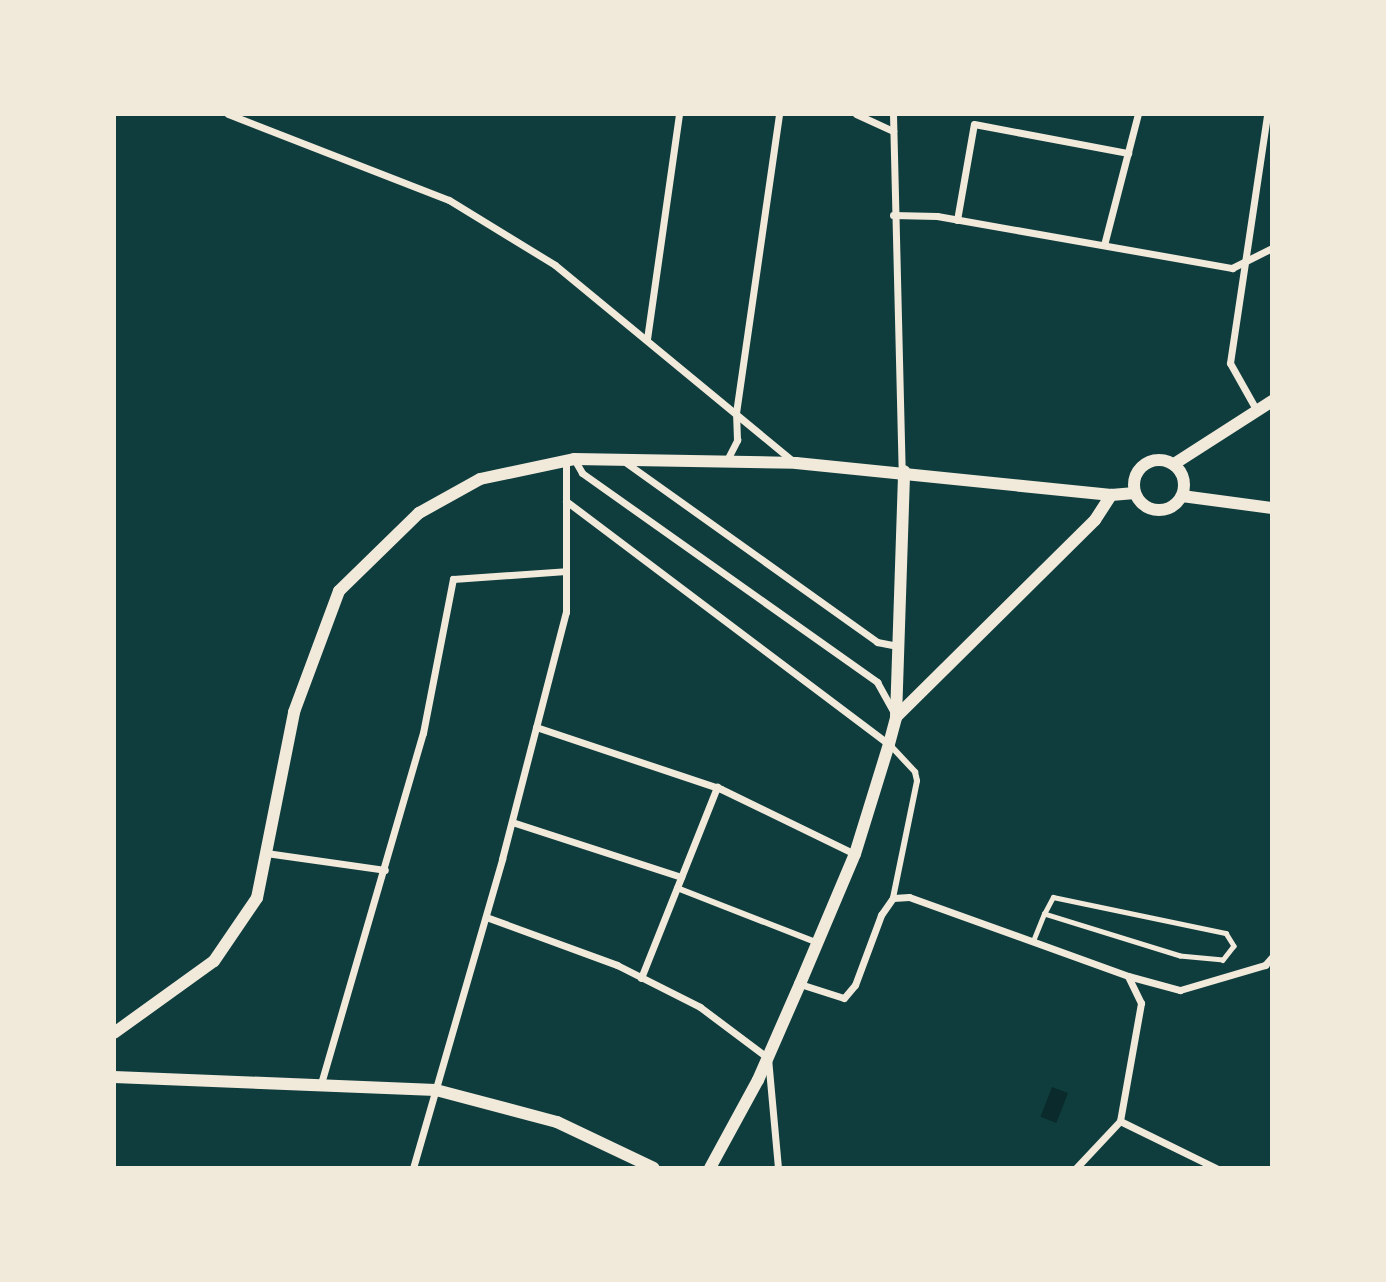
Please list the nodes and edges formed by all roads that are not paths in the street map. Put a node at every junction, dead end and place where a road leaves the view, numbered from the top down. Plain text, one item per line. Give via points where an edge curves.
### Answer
1 (228, 114) edge
2 (679, 114) edge
3 (779, 114) edge
4 (856, 114) edge
5 (893, 114) edge
6 (1138, 114) edge
7 (1267, 114) edge
8 (893, 131) junction
9 (1128, 153) junction
10 (893, 215) junction
11 (957, 220) junction
12 (1104, 246) junction
13 (1272, 248) edge
14 (1245, 265) junction
15 (647, 339) junction
16 (1272, 401) edge
17 (1257, 411) junction
18 (736, 413) junction
19 (570, 459) junction
20 (621, 460) junction
21 (726, 462) junction
22 (796, 463) junction
23 (1174, 464) junction
24 (903, 470) junction
25 (1135, 493) junction
26 (1111, 495) junction
27 (1182, 496) junction
28 (566, 501) junction
29 (1272, 508) edge
30 (566, 570) junction
31 (898, 646) junction
32 (896, 717) junction
33 (536, 727) junction
34 (889, 744) junction
35 (717, 787) junction
36 (512, 822) junction
37 (266, 853) junction
38 (855, 854) junction
39 (385, 870) junction
40 (681, 877) junction
41 (677, 888) junction
42 (893, 898) junction
43 (1044, 914) junction
44 (486, 917) junction
45 (1033, 942) junction
46 (818, 943) junction
47 (1272, 957) edge
48 (1128, 976) junction
49 (642, 978) junction
50 (800, 984) junction
51 (114, 1033) edge
52 (768, 1058) junction
53 (114, 1077) edge
54 (320, 1087) junction
55 (436, 1090) junction
56 (1120, 1121) junction
57 (1082, 1167) edge
58 (413, 1168) edge
59 (654, 1168) edge
60 (710, 1168) edge
61 (778, 1168) edge
62 (1216, 1168) edge

1 - 15 street via 449,200 555,265
2 - 15 street
3 - 18 street
4 - 8 street
5 - 8 street
6 - 9 street
7 - 14 street
8 - 10 street
9 - 11 street via 974,124
9 - 12 street
10 - 11 street
10 - 24 street
11 - 12 street
12 - 14 street via 1233,268
13 - 14 street
14 - 17 street via 1230,363
15 - 18 street
16 - 17 street
17 - 23 street
18 - 21 street via 737,440
18 - 22 street
19 - 20 street
19 - 28 street
19 - 32 street via 582,473 877,682
19 - 37 street via 480,479 419,513 339,591 293,712
20 - 21 street
20 - 31 street via 877,642
21 - 22 street
22 - 24 street
23 - 25 street via 1163,459 1141,466 1135,476
23 - 27 street via 1182,473
24 - 26 street
24 - 31 street
25 - 26 street
25 - 27 street via 1154,510 1174,505
26 - 32 street via 1095,520
27 - 29 street
28 - 30 street
28 - 34 street
30 - 33 street via 566,612
30 - 39 street via 453,579 423,733
31 - 32 street
32 - 34 street
33 - 35 street
33 - 36 street
34 - 38 street
34 - 42 street via 908,762 916,781
35 - 38 street
35 - 40 street
36 - 40 street
36 - 44 street
37 - 39 street
37 - 51 street via 257,898 214,961
38 - 46 street
39 - 54 street
40 - 41 street
41 - 46 street
41 - 49 street
42 - 45 street via 909,897
42 - 50 street via 881,915 855,985 844,998
43 - 43 lane via 1180,956 1223,960 1234,946 1226,933 1053,897
43 - 45 lane
44 - 49 street
44 - 55 street
45 - 48 street
46 - 50 street
47 - 48 street via 1265,965 1180,990
48 - 56 street via 1141,1003
49 - 52 street via 700,1007
50 - 52 street
52 - 60 street
52 - 61 street
53 - 54 street
54 - 55 street
55 - 58 street
55 - 59 street via 557,1122
56 - 57 street
56 - 62 street

